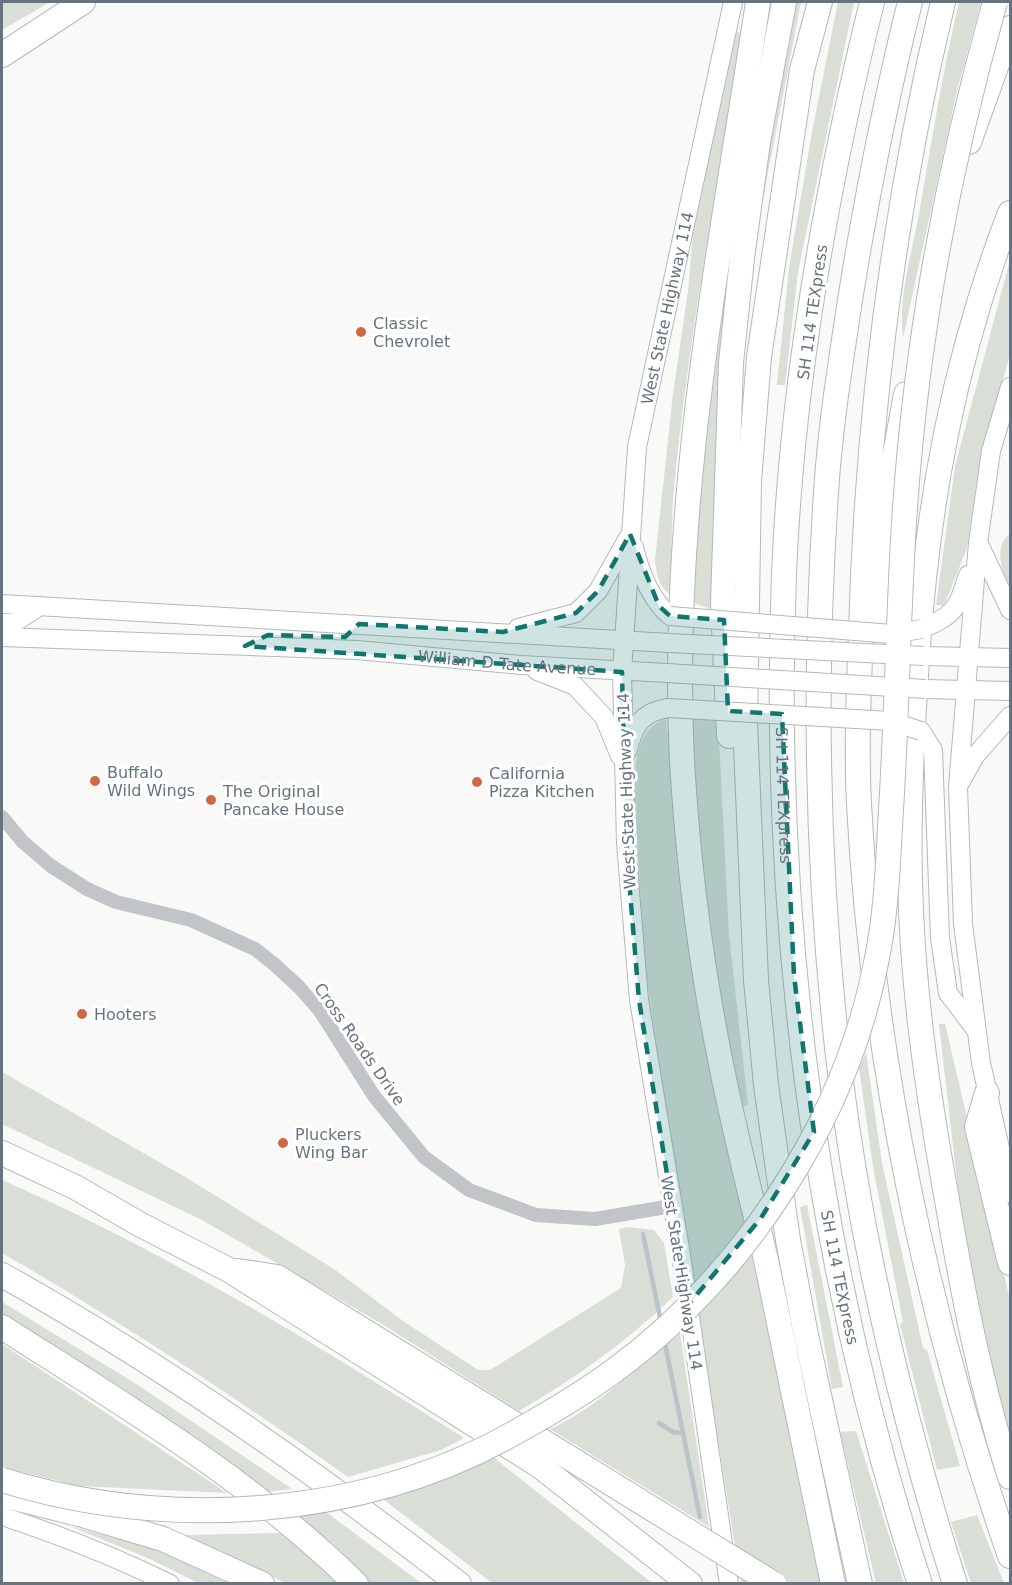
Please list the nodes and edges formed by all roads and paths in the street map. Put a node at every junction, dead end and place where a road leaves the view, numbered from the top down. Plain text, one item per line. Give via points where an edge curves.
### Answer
1 (83, 2) edge
2 (733, 2) edge
3 (758, 2) edge
4 (784, 2) edge
5 (820, 2) edge
6 (872, 2) edge
7 (910, 2) edge
8 (943, 2) edge
9 (995, 2) edge
10 (1011, 28) edge
11 (2, 56) edge
12 (1011, 213) edge
13 (1011, 387) edge
14 (630, 534) junction
15 (978, 543) junction
16 (2, 604) edge
17 (40, 606) junction
18 (1011, 610) edge
19 (2, 623) edge
20 (359, 624) junction
21 (503, 632) junction
22 (2, 637) edge
23 (625, 641) junction
24 (245, 646) junction
25 (968, 657) junction
26 (1011, 658) edge
27 (521, 665) junction
28 (622, 672) junction
29 (860, 687) junction
30 (964, 690) junction
31 (1011, 691) edge
32 (1011, 716) edge
33 (624, 766) junction
34 (958, 787) junction
35 (2, 817) edge
36 (754, 926) junction
37 (977, 1032) junction
38 (987, 1093) junction
39 (2, 1153) edge
40 (1011, 1193) edge
41 (672, 1206) junction
42 (1011, 1263) edge
43 (229, 1270) junction
44 (2, 1275) edge
45 (2, 1327) edge
46 (1011, 1477) edge
47 (2, 1480) edge
48 (2, 1495) edge
49 (2, 1516) edge
50 (1011, 1556) edge
51 (170, 1584) edge
52 (262, 1584) edge
53 (356, 1584) edge
54 (459, 1584) edge
55 (690, 1584) edge
56 (729, 1584) edge
57 (774, 1584) edge
58 (832, 1584) edge
59 (860, 1584) edge
60 (920, 1584) edge
61 (955, 1584) edge

1 - 11 highway
2 - 14 main road, West State Highway 114 via 637,447
3 - 58 highway via 701,372 685,526 681,593 682,760 695,907 721,1062
4 - 36 highway via 760,131 741,269 732,363 723,604 736,894
5 - 36 highway via 802,70 784,186 759,357 749,482 745,723
6 - 60 highway, SH 114 TEXpress via 829,197 803,363 784,574 782,761 794,976 828,1220 874,1429
7 - 61 highway, SH 114 TEXpress via 885,99 840,366 826,491 819,767 840,1076 884,1318
8 - 29 highway via 918,107 879,366 864,545
9 - 47 highway, bridge via 977,62 939,237 915,393 899,616 888,887 878,956 843,1072 786,1184 732,1257 651,1341 584,1391 494,1445 462,1459 410,1478 353,1492 232,1510 106,1504 40,1492
10 - 29 highway via 962,161 924,303 888,492 875,625
12 - 46 highway via 970,325 933,496 911,745 910,880 918,999 937,1142 962,1288 994,1426
13 - 15 main road via 990,451
14 - 15 main road, bridge via 652,595 670,616 892,634 922,629 947,618 959,601
14 - 21 main road via 598,591 576,613
14 - 23 main road, West State Highway 114
15 - 18 main road
15 - 25 main road
16 - 17 main road, William D Tate Avenue
17 - 19 main road via 14,623
17 - 20 main road, William D Tate Avenue
20 - 21 main road, William D Tate Avenue
20 - 24 main road via 345,637 268,635
21 - 23 main road, William D Tate Avenue
22 - 24 main road, William D Tate Avenue
23 - 25 main road, William D Tate Avenue, bridge
23 - 28 main road, West State Highway 114
24 - 27 main road, William D Tate Avenue via 357,650
25 - 26 main road, William D Tate Avenue
25 - 30 main road
27 - 28 main road, William D Tate Avenue
27 - 33 main road via 576,686 604,717
28 - 30 main road, William D Tate Avenue, bridge
28 - 33 main road, West State Highway 114
29 - 50 highway via 859,802 872,954 892,1090 917,1217 965,1419
30 - 31 main road, William D Tate Avenue
30 - 34 main road
32 - 34 main road via 975,756
33 - 37 main road, bridge via 638,723 645,715 668,708 890,721 921,731 933,750 940,938 948,993
33 - 41 main road, West State Highway 114 via 629,895 639,1000
34 - 37 main road via 963,924
35 - 41 street, Cross Roads Drive via 23,843 87,889 116,902 191,920 255,950 274,964 320,1011 374,1096 424,1157 469,1190 536,1215 596,1219
36 - 59 highway via 766,1085 788,1240
37 - 38 main road
38 - 40 main road
38 - 42 highway via 977,1127
39 - 43 highway via 75,1187
41 - 56 main road, West State Highway 114
43 - 55 highway via 540,1466
43 - 57 highway, bridge via 277,1277
44 - 54 highway via 58,1306 274,1448
45 - 53 highway via 171,1435 296,1530
48 - 52 highway via 163,1539
49 - 51 main road

